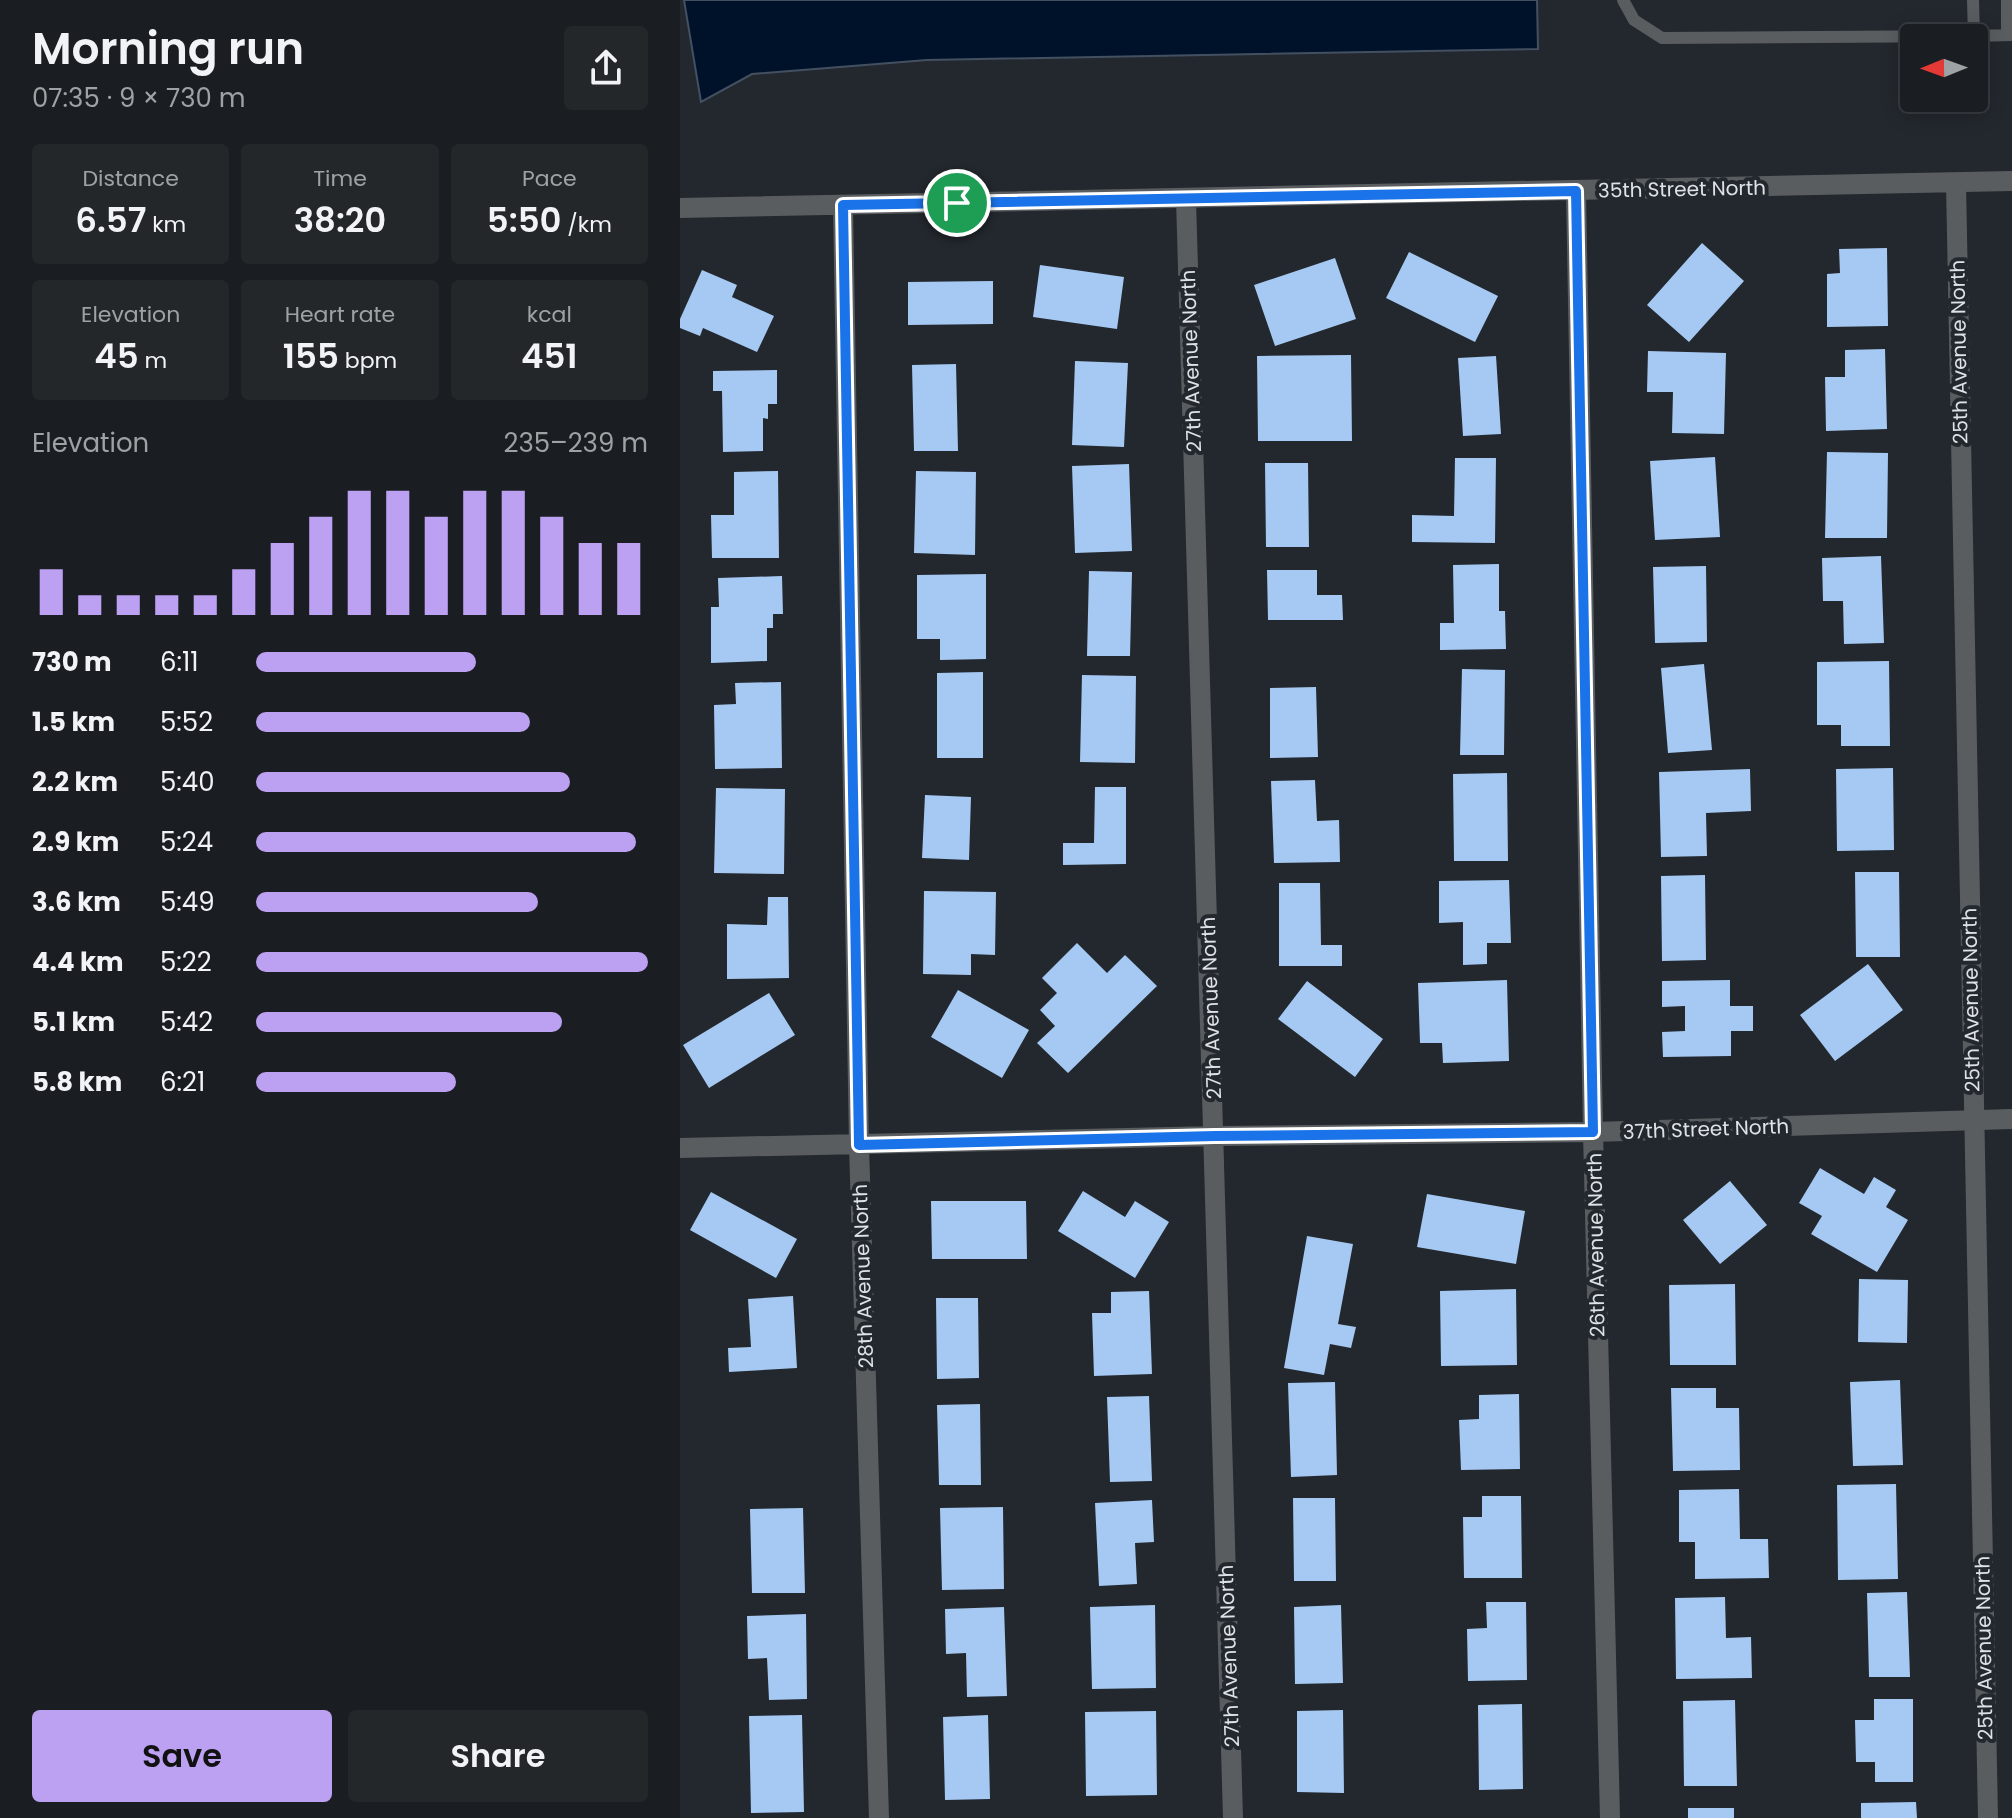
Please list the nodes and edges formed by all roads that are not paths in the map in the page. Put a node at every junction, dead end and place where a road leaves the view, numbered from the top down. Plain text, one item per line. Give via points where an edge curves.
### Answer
1 (1623, 0) edge
2 (1973, 0) edge
3 (2007, 0) edge
4 (1974, 24) edge
5 (2010, 35) edge
6 (1900, 36) edge
7 (1988, 36) edge
8 (2012, 181) edge
9 (1956, 183) junction
10 (1576, 191) junction
11 (1186, 199) junction
12 (843, 205) junction
13 (680, 208) edge
14 (2012, 1119) edge
15 (1973, 1121) junction
16 (1593, 1132) junction
17 (1215, 1136) junction
18 (859, 1145) junction
19 (680, 1148) edge
20 (879, 1818) edge
21 (1233, 1818) edge
22 (1610, 1818) edge
23 (1988, 1818) edge

1 - 6 lane via 1634,20 1662,38
2 - 4 lane
3 - 5 lane
5 - 7 lane
8 - 9 street, 35th Street North
9 - 10 street, 35th Street North
9 - 15 street, 25th Avenue North
10 - 11 street, 35th Street North
10 - 16 street, 26th Avenue North
11 - 12 street, 35th Street North
11 - 17 street, 27th Avenue North
12 - 13 street, 35th Street North
12 - 18 street, 28th Avenue North
14 - 15 street, 37th Street North
15 - 16 street, 37th Street North
15 - 23 street, 25th Avenue North
16 - 17 street, 37th Street North
16 - 22 street, 26th Avenue North
17 - 18 street, 37th Street North
17 - 21 street, 27th Avenue North
18 - 19 street, 37th Street North
18 - 20 street, 28th Avenue North

